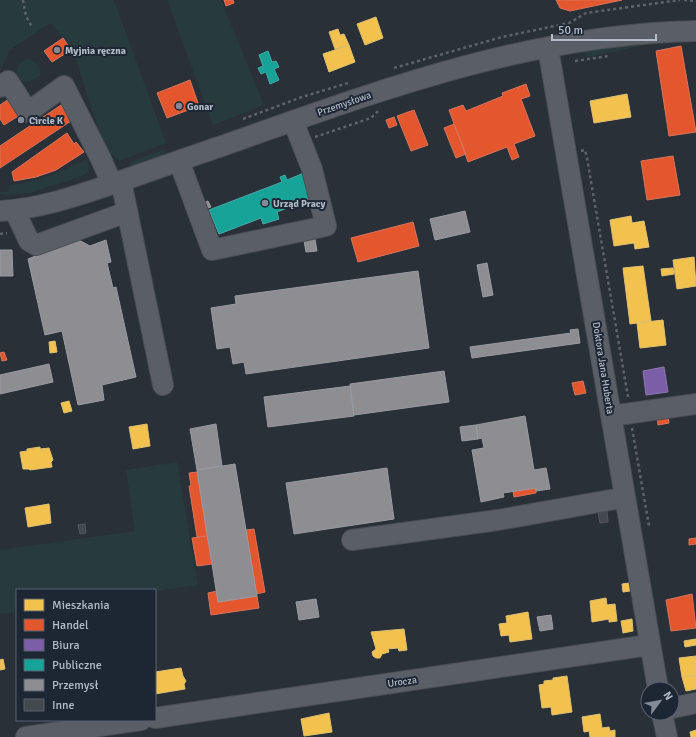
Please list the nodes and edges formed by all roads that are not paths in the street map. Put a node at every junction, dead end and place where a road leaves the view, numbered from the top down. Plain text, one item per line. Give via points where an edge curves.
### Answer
1 (696, 31) edge
2 (548, 48) junction
3 (0, 87) edge
4 (293, 120) junction
5 (179, 161) junction
6 (116, 183) junction
7 (7, 211) edge
8 (127, 212) junction
9 (163, 385) dead end
10 (696, 404) edge
11 (621, 414) junction
12 (624, 495) junction
13 (352, 540) dead end
14 (649, 645) junction
15 (656, 681) edge
16 (696, 703) edge
17 (680, 706) edge
18 (156, 718) edge
19 (134, 721) edge
20 (664, 721) edge
21 (26, 737) edge
22 (667, 737) edge

1 - 2 street, Przemysłowa via 628,36
2 - 4 street, Przemysłowa via 431,74
2 - 11 street, Doktora Jana Huberta
3 - 6 street via 8,81 28,112 64,86
4 - 5 street, Przemysłowa
4 - 5 street via 312,170 326,226 212,250
5 - 6 street, Przemysłowa
6 - 7 street, Przemysłowa via 69,199
6 - 8 street
7 - 8 street via 29,240 36,244
8 - 9 street
10 - 11 street
11 - 12 street, Doktora Jana Huberta
12 - 13 street via 616,499 498,520
12 - 14 street, Doktora Jana Huberta
14 - 15 street, Doktora Jana Huberta
14 - 18 street, Urocza
16 - 17 street
19 - 21 street
20 - 22 street

